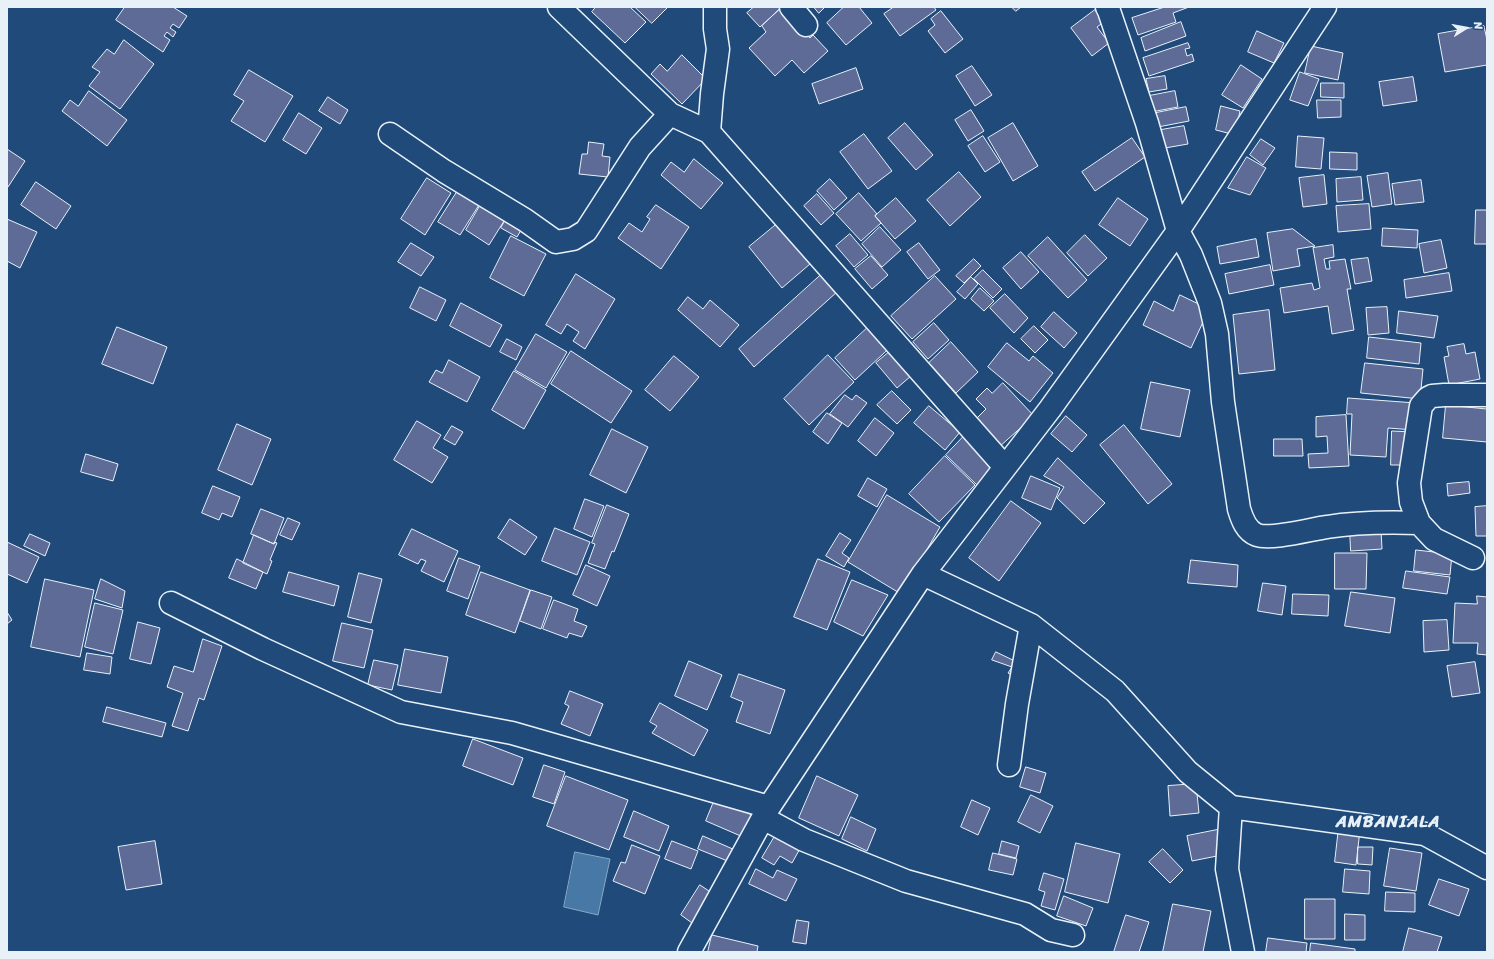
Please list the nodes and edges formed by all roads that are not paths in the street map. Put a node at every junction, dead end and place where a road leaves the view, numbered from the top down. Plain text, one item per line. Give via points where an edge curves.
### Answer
1 (559, 7) edge
2 (714, 7) edge
3 (791, 7) edge
4 (1107, 7) edge
5 (1325, 7) edge
6 (806, 25) dead end
7 (670, 114) junction
8 (709, 132) junction
9 (390, 134) dead end
10 (1178, 231) junction
11 (1487, 395) edge
12 (1005, 467) junction
13 (1419, 523) junction
14 (1473, 558) dead end
15 (923, 574) junction
16 (171, 603) dead end
17 (1031, 625) junction
18 (1009, 765) dead end
19 (1231, 806) junction
20 (766, 813) junction
21 (1487, 868) edge
22 (1073, 935) dead end
23 (689, 952) edge
24 (1243, 952) edge

1 - 7 street
2 - 8 street via 718,50
3 - 6 street
4 - 10 street via 1147,123
5 - 10 street
7 - 8 street
7 - 9 street via 640,147 586,231 573,239 556,242
8 - 12 street
10 - 12 street via 1050,409
10 - 13 street via 1191,255 1210,303 1217,334 1239,509 1242,520 1249,529 1258,535 1276,535 1328,526 1374,522
11 - 13 street via 1432,396 1421,406 1409,483 1411,502
12 - 15 street
13 - 14 street via 1434,539
15 - 17 street
15 - 20 street
16 - 20 street via 401,712 512,733
17 - 18 street
17 - 19 street via 1115,691 1188,772
19 - 21 street via 1425,834
19 - 24 street via 1227,869
20 - 22 street via 804,840 906,881 1025,914 1051,930
20 - 23 street

